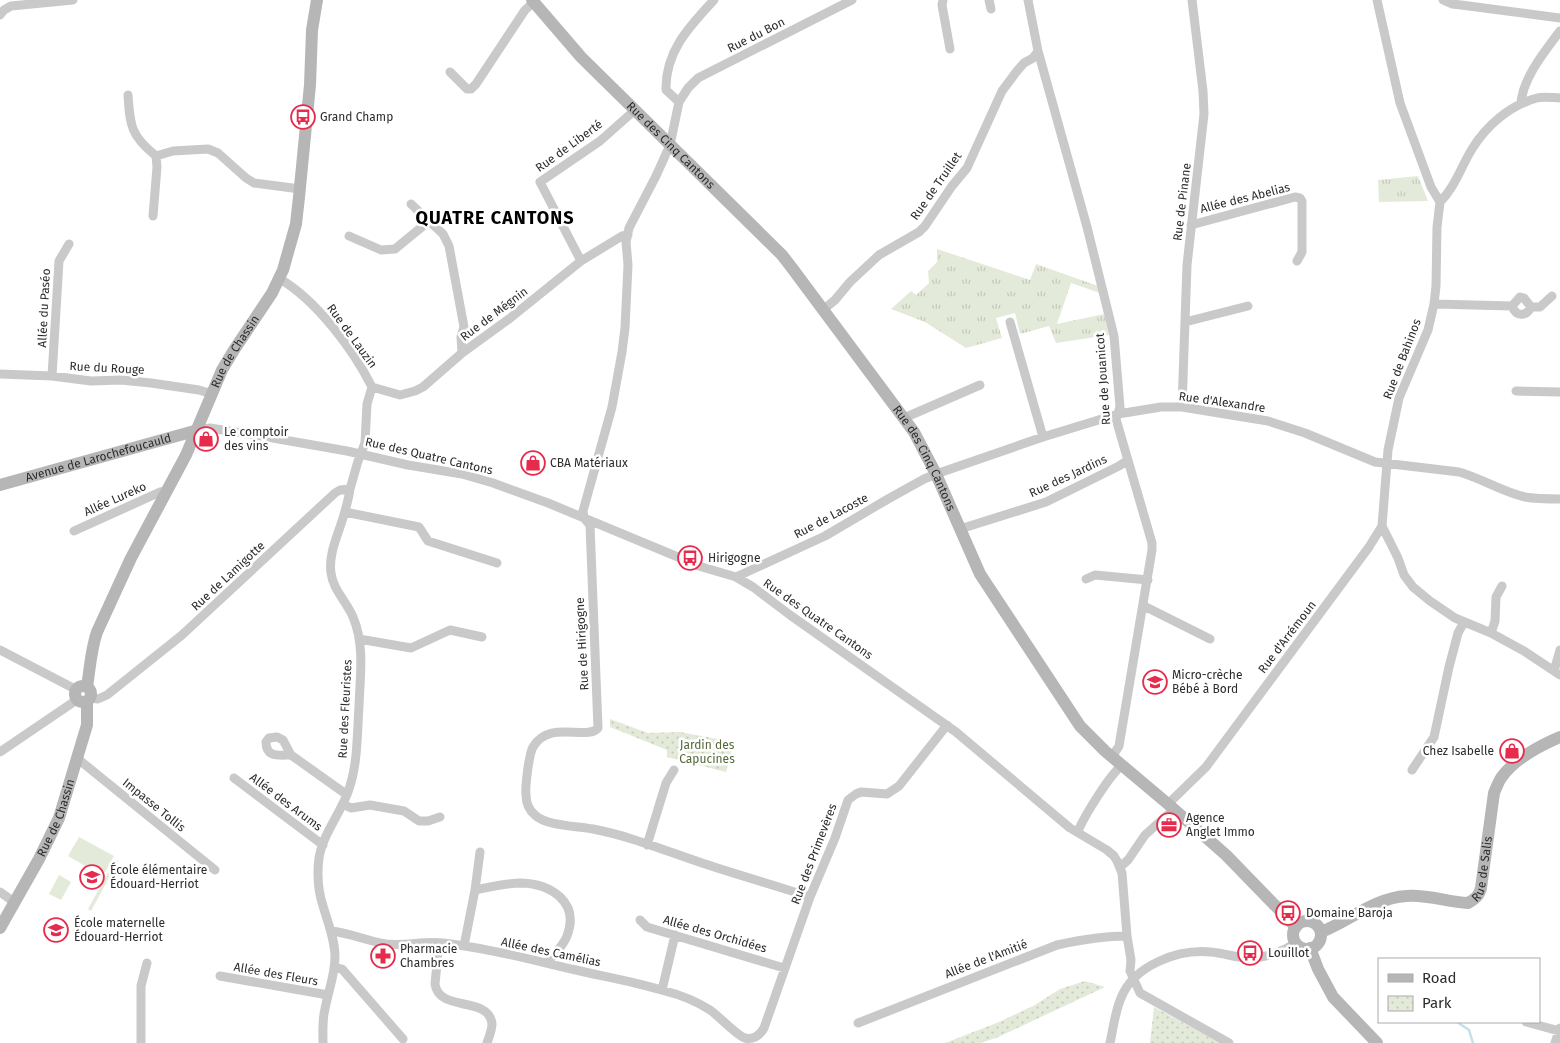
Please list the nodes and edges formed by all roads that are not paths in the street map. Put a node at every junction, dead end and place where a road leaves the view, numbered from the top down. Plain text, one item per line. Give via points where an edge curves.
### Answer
1 (73, 0) edge
2 (317, 0) edge
3 (714, 0) edge
4 (852, 0) edge
5 (943, 0) edge
6 (1028, 0) edge
7 (1192, 0) edge
8 (1377, 0) edge
9 (1443, 0) edge
10 (533, 1) edge
11 (2, 13) edge
12 (1560, 18) edge
13 (1560, 31) edge
14 (950, 49) dead end
15 (1038, 50) junction
16 (450, 72) dead end
17 (128, 95) dead end
18 (1560, 98) edge
19 (679, 102) junction
20 (1521, 104) junction
21 (635, 110) junction
22 (670, 145) junction
23 (156, 156) junction
24 (300, 189) junction
25 (1440, 202) junction
26 (411, 204) dead end
27 (153, 216) dead end
28 (429, 221) junction
29 (1191, 224) junction
30 (628, 235) junction
31 (349, 236) dead end
32 (69, 244) dead end
33 (581, 261) junction
34 (1297, 261) dead end
35 (280, 279) junction
36 (1552, 296) dead end
37 (1434, 304) junction
38 (1248, 306) dead end
39 (823, 310) junction
40 (1010, 322) dead end
41 (1185, 322) junction
42 (462, 353) junction
43 (0, 374) edge
44 (52, 376) junction
45 (980, 385) dead end
46 (372, 387) junction
47 (1516, 391) dead end
48 (1560, 392) edge
49 (212, 394) junction
50 (1182, 407) junction
51 (1118, 414) junction
52 (904, 418) junction
53 (198, 430) junction
54 (1043, 437) junction
55 (360, 454) junction
56 (1128, 460) junction
57 (1387, 464) junction
58 (936, 474) junction
59 (0, 485) edge
60 (350, 489) junction
61 (166, 491) junction
62 (1560, 499) edge
63 (345, 512) junction
64 (584, 518) junction
65 (1382, 526) junction
66 (960, 529) junction
67 (74, 531) dead end
68 (496, 563) dead end
69 (736, 577) junction
70 (1086, 579) dead end
71 (1148, 580) junction
72 (1502, 586) dead end
73 (1144, 606) junction
74 (1464, 622) junction
75 (1491, 633) junction
76 (482, 637) dead end
77 (1210, 638) dead end
78 (360, 639) junction
79 (0, 650) edge
80 (1560, 650) edge
81 (1557, 673) edge
82 (84, 695) junction
83 (947, 725) junction
84 (1560, 737) edge
85 (0, 752) edge
86 (291, 755) dead end
87 (78, 759) junction
88 (1117, 761) junction
89 (674, 770) dead end
90 (1412, 770) dead end
91 (234, 778) dead end
92 (347, 793) junction
93 (342, 804) junction
94 (1171, 806) junction
95 (440, 817) dead end
96 (1078, 832) junction
97 (322, 845) junction
98 (647, 845) junction
99 (480, 852) dead end
100 (1120, 867) junction
101 (215, 870) dead end
102 (475, 890) junction
103 (0, 892) edge
104 (810, 897) junction
105 (14, 902) junction
106 (640, 920) dead end
107 (1296, 927) junction
108 (0, 928) edge
109 (331, 931) junction
110 (1321, 932) junction
111 (675, 935) junction
112 (1127, 936) junction
113 (439, 942) junction
114 (1296, 943) junction
115 (464, 946) junction
116 (1310, 948) junction
117 (147, 963) dead end
118 (546, 963) junction
119 (334, 967) junction
120 (784, 968) junction
121 (220, 976) dead end
122 (1133, 978) junction
123 (662, 990) junction
124 (328, 996) junction
125 (858, 1023) dead end
126 (1531, 1023) edge
127 (1559, 1029) edge
128 (752, 1038) joint
129 (403, 1039) dead end
130 (141, 1043) edge
131 (323, 1043) edge
132 (488, 1043) edge
133 (1110, 1043) edge
134 (1229, 1043) edge
135 (1377, 1043) edge
136 (1554, 1043) edge

1 - 11 street via 20,4
2 - 24 street, Rue de Chassin
3 - 19 street via 674,49 666,90
4 - 19 street, Rue du Bon via 698,78
5 - 14 street
6 - 15 street, Rue de Jouanicot
7 - 29 street, Rue de Pinane via 1204,114
8 - 25 street via 1400,103 1431,187
9 - 12 street via 1452,4
10 - 16 street via 471,89 467,89
10 - 21 street, Rue des Cinq Cantons via 581,57
13 - 20 street via 1522,91
15 - 39 street, Rue de Truillet via 1002,91 967,168 925,226 879,255
15 - 51 street, Rue de Jouanicot via 1110,316 1120,407
17 - 23 street via 130,121 136,137
18 - 20 street via 1538,98
19 - 22 street, Rue de Hirigogne
20 - 25 street via 1489,127
21 - 22 street, Rue des Cinq Cantons
21 - 33 street, Rue de Liberté via 600,141 540,182
22 - 30 street, Rue de Hirigogne
22 - 39 street, Rue des Cinq Cantons via 782,255
23 - 24 street via 173,151 208,149 218,153 254,183
23 - 27 street
24 - 35 street, Rue de Chassin via 296,224
25 - 37 street, Rue de Bahinos
26 - 28 street
28 - 31 street via 395,249 381,250
28 - 42 street via 449,246 464,327
29 - 34 street, Allée des Abelias via 1300,198 1302,252
29 - 41 street, Rue de Pinane
30 - 33 street, Rue de Mégnin
30 - 64 street, Rue de Hirigogne via 622,352 612,407
32 - 44 street, Allée du Paséo via 60,261
33 - 42 street, Rue de Mégnin
35 - 46 street, Rue de Lauzin via 304,296 326,320 360,365
35 - 49 street, Rue de Chassin via 234,350
36 - 37 street via 1540,307 1531,307 1524,298 1512,306
37 - 57 street, Rue de Bahinos via 1428,330 1399,398
38 - 41 street
39 - 52 street, Rue des Cinq Cantons
40 - 54 street
41 - 50 street, Rue de Pinane
42 - 46 street, Rue de Mégnin via 415,392 400,395
43 - 44 street, Rue du Rouge
44 - 49 street, Rue du Rouge via 91,382 151,383
45 - 52 street
46 - 55 street, Rue de Lauzin via 367,404 365,443
47 - 48 street
49 - 53 street, Rue de Chassin
50 - 51 street, Rue d'Alexandre
50 - 57 street, Rue d'Alexandre via 1268,421
51 - 54 street, Rue d'Alexandre
51 - 56 street, Rue de Jouanicot via 1116,419
52 - 58 street, Rue des Cinq Cantons
53 - 55 street, Rue des Quatre Cantons via 210,428
53 - 59 street, Avenue de Larochefoucauld
53 - 61 street, Rue de Chassin
54 - 58 street, Rue d'Alexandre
55 - 60 street
55 - 64 street, Rue des Quatre Cantons via 476,478 548,502
56 - 66 street, Rue des Jardins via 1046,502
56 - 71 street, Rue de Jouanicot via 1152,543
57 - 62 street, Rue d'Alexandre via 1459,472 1525,497
57 - 65 street, Rue de Bahinos
58 - 66 street, Rue des Cinq Cantons
58 - 69 street, Rue de Lacoste via 825,536
60 - 63 street, Rue des Fleuristes
60 - 82 street, Rue de Lamigotte via 335,493 182,635 103,698
61 - 67 street, Allée Lureko
61 - 82 street, Rue de Chassin via 97,632
63 - 68 street via 419,527 428,541
63 - 78 street, Rue des Fleuristes via 332,551 330,573 354,618
64 - 69 street, Rue des Quatre Cantons via 702,567
64 - 98 street, Rue de Hirigogne via 590,525 598,728 591,732 555,732 538,740 530,754 527,802 534,814 546,821 609,832
65 - 74 street via 1404,575 1413,587 1430,602
65 - 94 street, Rue d'Arrémoun via 1206,767
66 - 88 street, Rue des Cinq Cantons via 980,574 1065,704 1080,726
69 - 83 street, Rue des Quatre Cantons
70 - 71 street via 1095,575
71 - 73 street, Rue de Jouanicot
72 - 75 street via 1496,597
73 - 77 street
73 - 88 street, Rue de Jouanicot
74 - 75 street
74 - 90 street via 1449,667 1434,737
75 - 81 street
76 - 78 street via 450,630 411,648
78 - 92 street, Rue des Fleuristes via 356,757
79 - 82 street
80 - 81 street
82 - 85 street, Rue de Lamigotte
82 - 87 street, Rue de Chassin via 87,725
83 - 96 street, Rue des Quatre Cantons
83 - 104 street, Rue des Primevères via 892,792 882,795 861,792 848,800
84 - 110 street, Rue de Salis via 1530,753 1500,780 1494,793 1481,888 1475,899 1468,902 1417,896 1396,898 1381,902
86 - 92 street
87 - 101 street, Impasse Tollis
87 - 105 street, Rue de Chassin via 58,822
88 - 94 street, Rue des Cinq Cantons
88 - 96 street, Rue de Jouanicot via 1116,770
89 - 98 street via 666,783
91 - 97 street, Allée des Arums
92 - 93 street, Rue des Fleuristes
93 - 95 street via 351,808 370,805 404,811 419,821
93 - 97 street, Rue des Fleuristes
94 - 100 street, Rue d'Arrémoun
94 - 107 street, Rue des Cinq Cantons via 1226,855
96 - 100 street, Rue des Quatre Cantons via 1114,856
97 - 109 street, Rue des Fleuristes via 318,881
98 - 104 street, Rue de Hirigogne
99 - 102 street
100 - 112 street
102 - 115 street
102 - 118 street via 520,883 538,885 554,891 565,901 570,914 567,936
103 - 105 street
104 - 120 street, Rue des Primevères
105 - 108 street, Rue de Chassin
106 - 111 street, Allée des Orchidées via 646,927
107 - 110 street via 1307,921 1316,924
107 - 114 street
109 - 113 street, Allée des Camélias via 388,944
109 - 119 street, Rue des Fleuristes via 335,948
110 - 116 street via 1318,944
111 - 120 street, Allée des Orchidées
111 - 123 street
112 - 122 street
112 - 125 street, Allée de l'Amitié via 1085,938 1057,945
113 - 115 street, Allée des Camélias
113 - 132 street via 436,990 445,999 488,1013 492,1024
114 - 116 street
114 - 122 street via 1258,958 1192,952 1147,967
115 - 118 street, Allée des Camélias
116 - 135 street via 1333,998
117 - 130 street via 141,986
118 - 123 street, Allée des Camélias
119 - 124 street, Rue des Fleuristes
119 - 129 street via 342,969
120 - 128 street, Rue des Primevères via 764,1028
121 - 124 street, Allée des Fleurs
122 - 133 street via 1121,998
122 - 134 street via 1140,993
123 - 128 street, Allée des Camélias via 702,1005 739,1035
124 - 131 street, Rue des Fleuristes via 322,1024
126 - 127 street
127 - 136 street

